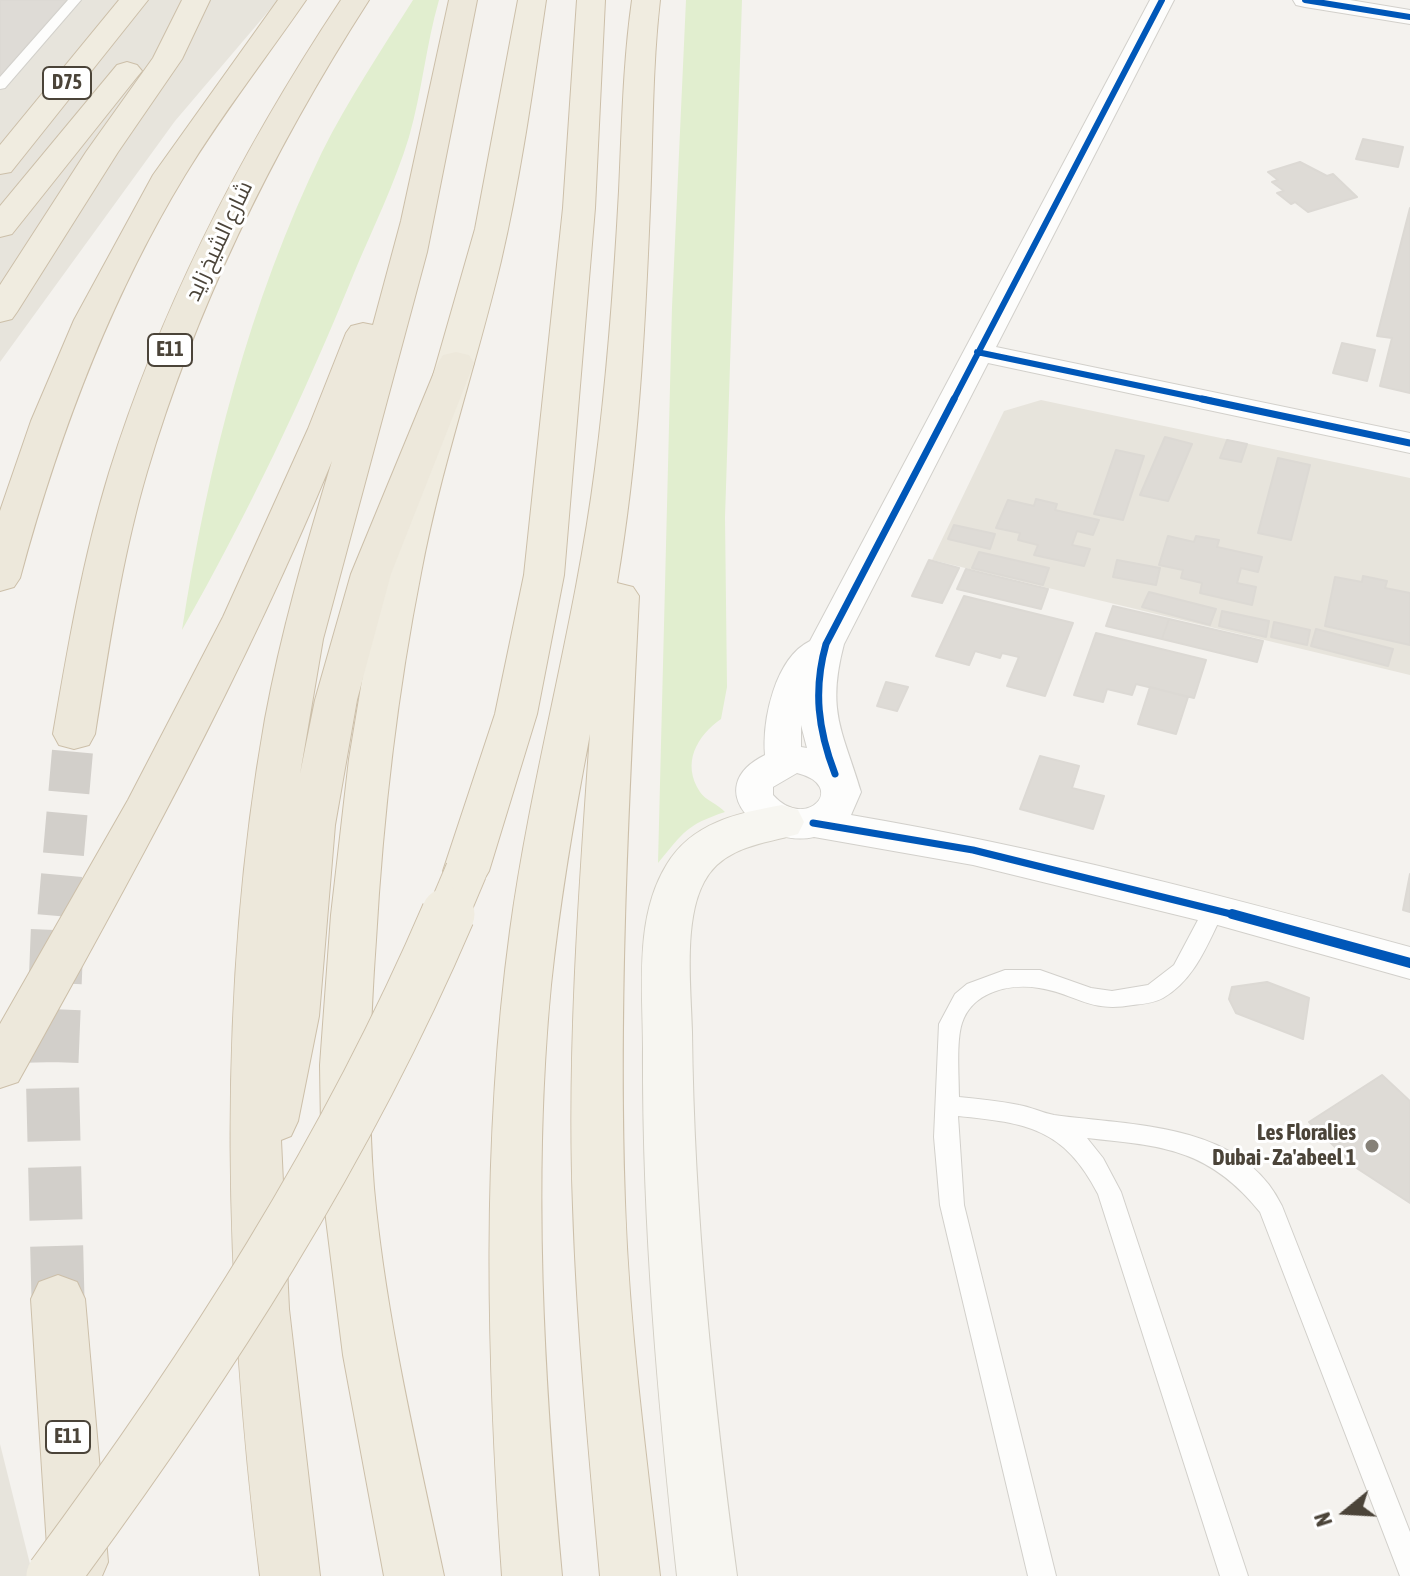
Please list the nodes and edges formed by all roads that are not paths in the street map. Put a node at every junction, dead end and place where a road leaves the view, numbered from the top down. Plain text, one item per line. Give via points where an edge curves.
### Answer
1 (75, 0) edge
2 (134, 0) edge
3 (189, 0) edge
4 (196, 0) edge
5 (292, 0) edge
6 (355, 0) edge
7 (463, 0) edge
8 (532, 0) edge
9 (591, 0) edge
10 (604, 0) edge
11 (646, 0) edge
12 (1162, 0) edge
13 (1305, 0) edge
14 (1410, 17) edge
15 (590, 54) junction
16 (0, 85) edge
17 (0, 165) edge
18 (0, 227) edge
19 (411, 246) junction
20 (0, 312) edge
21 (977, 352) junction
22 (456, 363) junction
23 (622, 386) junction
24 (1410, 443) edge
25 (0, 578) edge
26 (826, 644) junction
27 (74, 734) tunnel mouth
28 (784, 761) junction
29 (838, 779) junction
30 (797, 822) junction
31 (973, 850) junction
32 (1214, 909) junction
33 (1410, 963) edge
34 (0, 1068) edge
35 (947, 1105) junction
36 (1052, 1124) junction
37 (254, 1180) junction
38 (58, 1299) tunnel mouth
39 (1410, 1567) edge
40 (53, 1576) edge
41 (79, 1576) edge
42 (290, 1576) edge
43 (414, 1576) edge
44 (532, 1576) edge
45 (630, 1576) edge
46 (707, 1576) edge
47 (1042, 1576) edge
48 (1234, 1576) edge
49 (1399, 1576) edge

1 - 16 lane
2 - 17 highway, D75
3 - 18 highway
4 - 20 highway via 167,59
5 - 25 highway via 169,175 103,295 41,443
6 - 27 highway, شارع الشيخ زايد / E11 via 270,137 178,328 106,557
7 - 19 highway
8 - 22 highway via 501,188
9 - 15 highway
10 - 15 highway
11 - 23 highway via 638,63
12 - 21 street
13 - 14 street
15 - 40 highway, bridge via 544,575 516,714 466,871 432,956 342,1136 224,1330
19 - 34 highway via 368,319 272,555 184,740
19 - 37 highway via 310,603 290,700 263,914
21 - 24 street
21 - 26 street
22 - 37 highway via 371,574 336,700 309,854 295,1016
22 - 43 highway via 429,456 388,641 358,853 345,1058 344,1130 358,1269
23 - 44 highway via 606,523 539,898 520,1080 516,1318
23 - 45 highway via 627,484 607,803 598,1130 609,1371
26 - 28 street via 787,697 782,718
26 - 29 street via 815,693 824,747
28 - 29 street via 812,761
28 - 30 street via 761,774 755,795 759,806
29 - 30 street via 843,796 838,808 828,817
29 - 31 street via 870,804
30 - 31 street
30 - 46 main road via 734,832 705,848 686,869 669,920 670,1178 682,1369
31 - 32 street
32 - 33 street
32 - 35 lane via 1182,971 1154,993 1112,1000 1022,978 975,990 950,1024
35 - 36 lane via 1027,1114
35 - 47 lane via 952,1205
36 - 39 lane via 1191,1143 1237,1167 1256,1185 1270,1206
36 - 48 lane via 1096,1163 1109,1192
37 - 42 highway via 262,1337
38 - 41 highway, E11
39 - 49 lane

